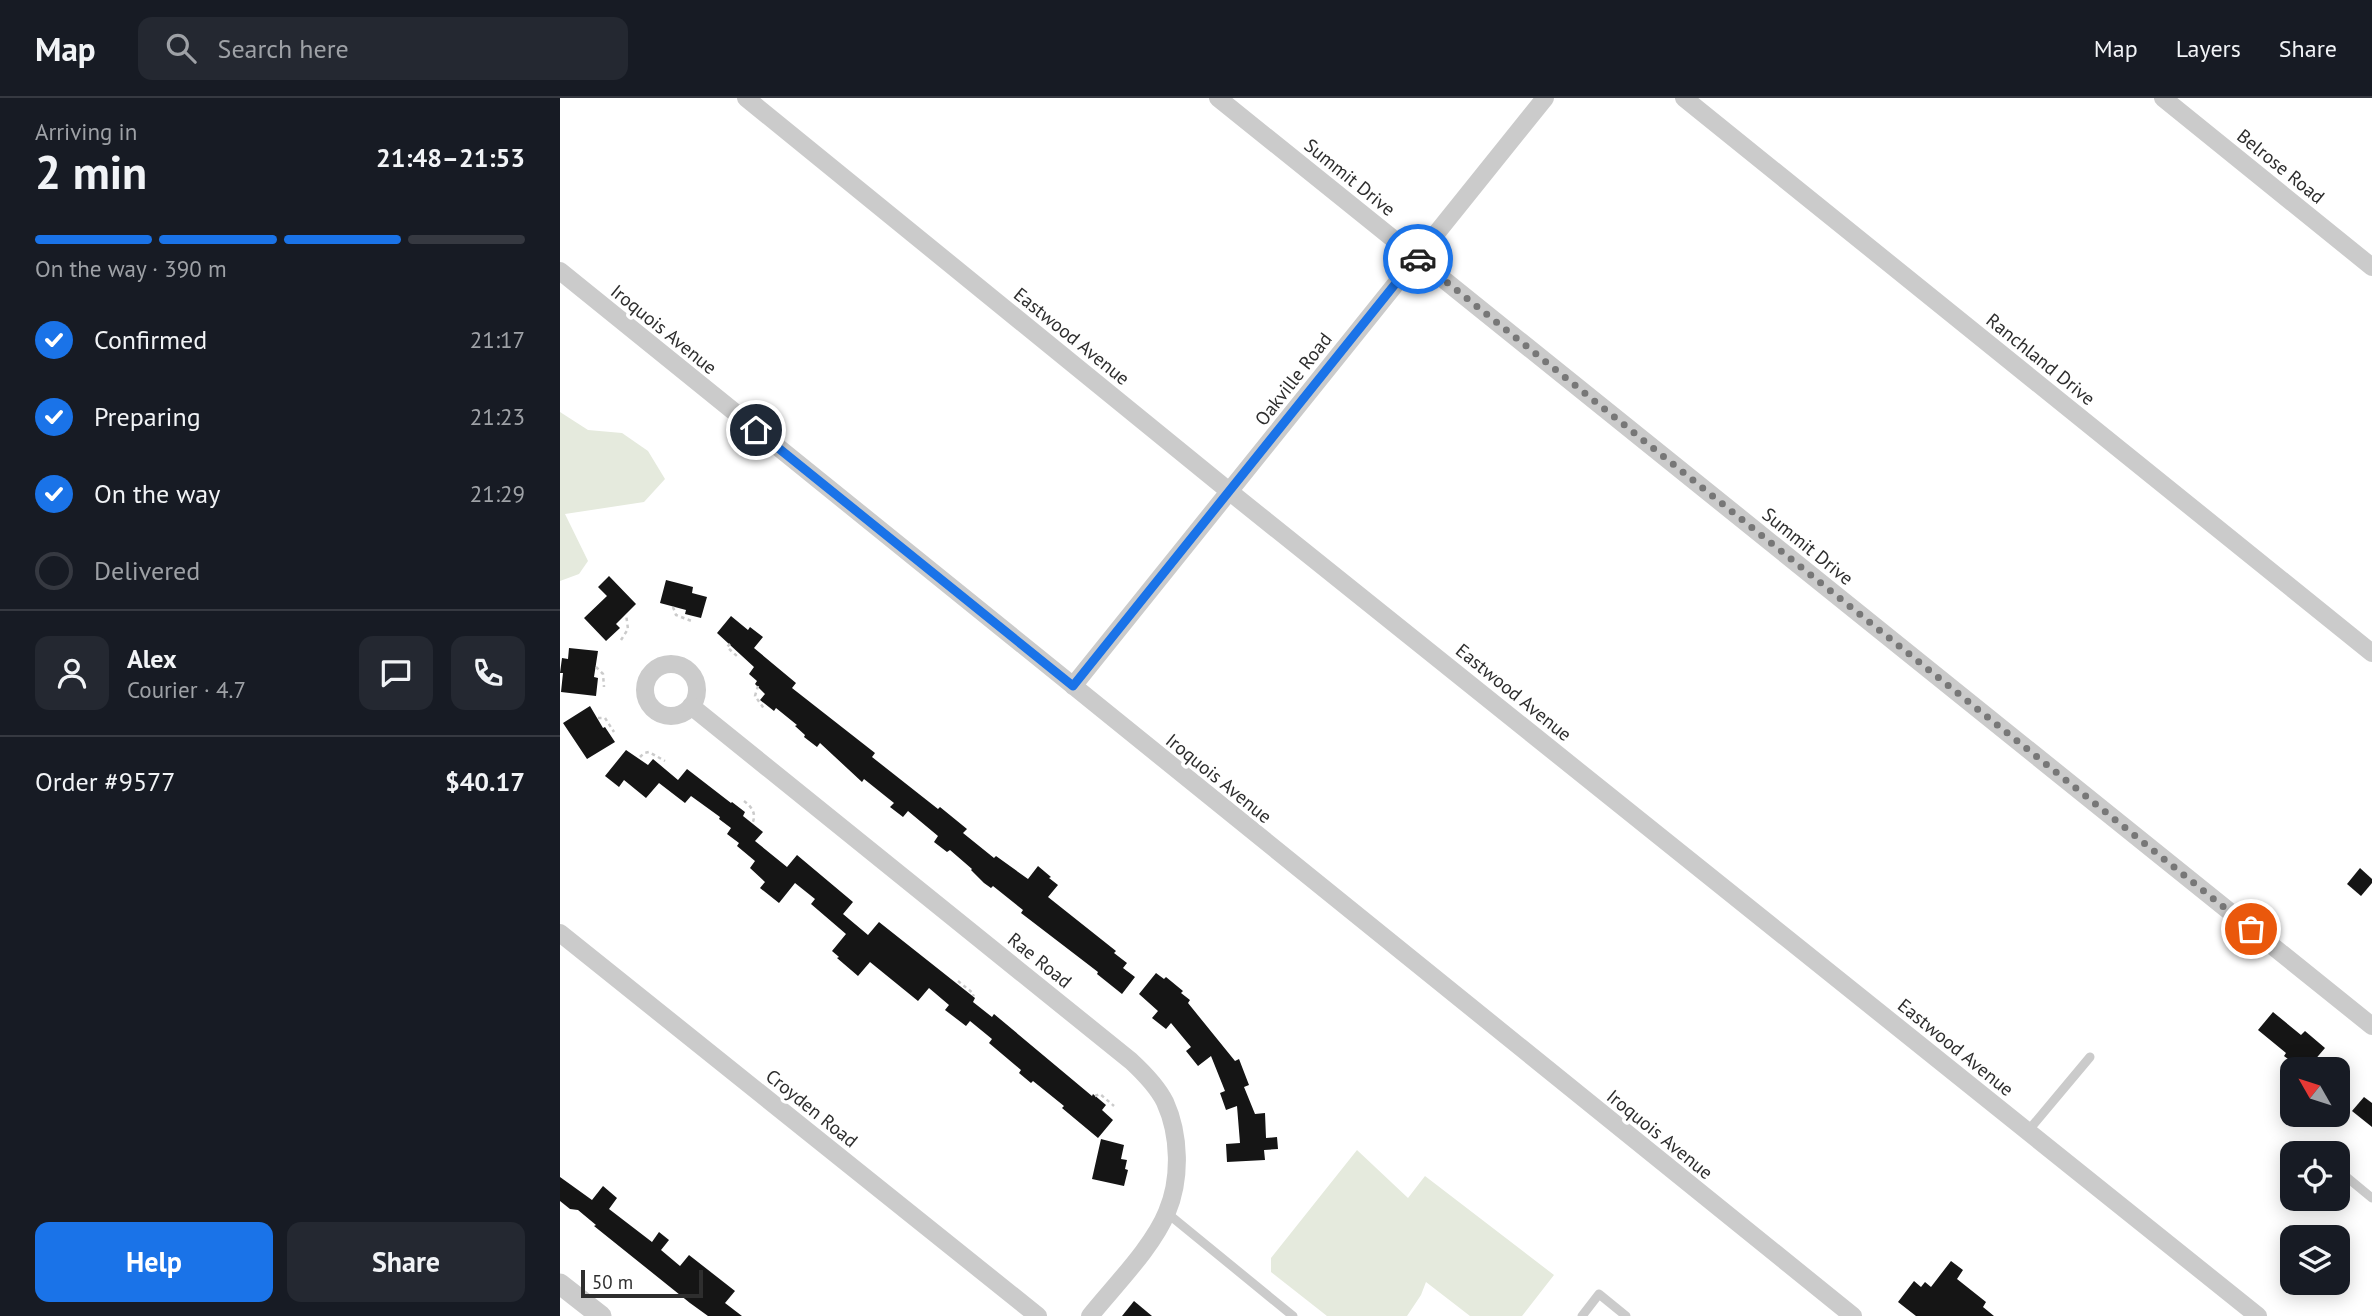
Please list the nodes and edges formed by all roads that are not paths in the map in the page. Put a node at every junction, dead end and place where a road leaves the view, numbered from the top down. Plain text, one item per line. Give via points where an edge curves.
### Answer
1 (746, 98) edge
2 (1218, 98) edge
3 (1545, 98) edge
4 (1684, 98) edge
5 (2163, 98) edge
6 (1416, 258) junction
7 (2372, 267) edge
8 (560, 271) edge
9 (1230, 491) junction
10 (2372, 653) edge
11 (1073, 686) junction
12 (691, 706) dead end
13 (560, 933) edge
14 (2372, 1026) edge
15 (2090, 1057) dead end
16 (2028, 1131) junction
17 (2350, 1180) edge
18 (2372, 1198) edge
19 (1167, 1213) junction
20 (560, 1284) edge
21 (2250, 1314) edge
22 (601, 1316) edge
23 (1038, 1316) edge
24 (1090, 1316) edge
25 (1293, 1316) edge
26 (1582, 1316) edge
27 (1626, 1316) edge
28 (1853, 1316) edge

1 - 9 street, Eastwood Avenue
2 - 6 street, Summit Drive
3 - 6 street, Oakville Road
4 - 10 street, Ranchland Drive
5 - 7 street, Belrose Road
6 - 9 street, Oakville Road
6 - 14 street, Summit Drive
8 - 11 street, Iroquois Avenue
9 - 11 street, Oakville Road
9 - 16 street, Eastwood Avenue
11 - 28 street, Iroquois Avenue
12 - 19 street, Rae Road via 1142,1072 1165,1102 1175,1143 1177,1167
13 - 23 street, Croyden Road
15 - 16 lane
16 - 21 street, Eastwood Avenue
17 - 18 lane
19 - 24 street, Rae Road
19 - 25 lane
20 - 22 street
26 - 27 lane via 1599,1294

